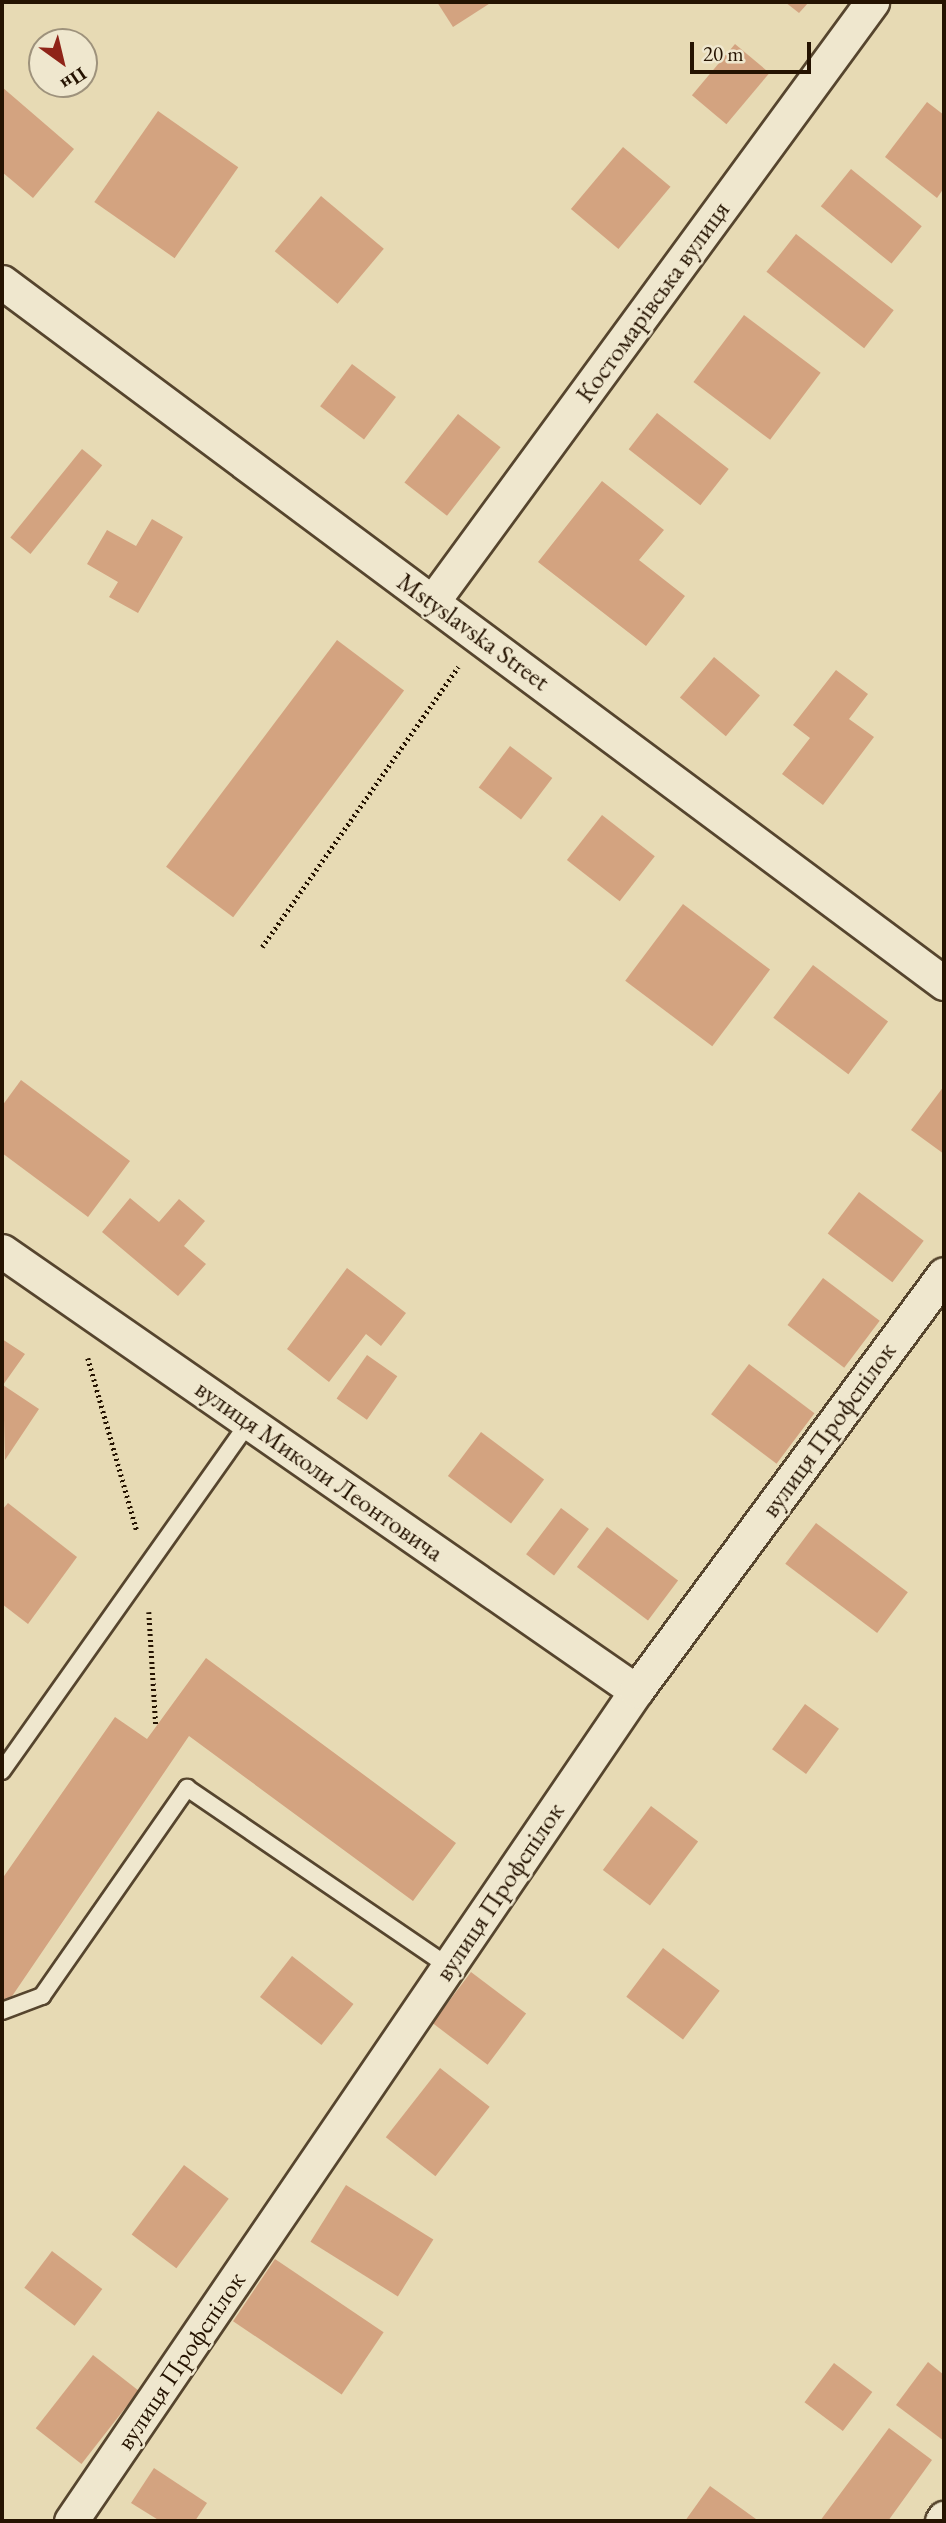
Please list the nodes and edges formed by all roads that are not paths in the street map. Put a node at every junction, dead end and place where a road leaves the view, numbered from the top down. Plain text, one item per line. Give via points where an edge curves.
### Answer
1 (872, 2) edge
2 (2, 282) edge
3 (433, 601) junction
4 (944, 983) edge
5 (2, 1251) edge
6 (944, 1274) edge
7 (249, 1422) junction
8 (636, 1691) junction
9 (2, 1771) edge
10 (449, 1966) junction
11 (2, 2011) edge
12 (71, 2521) edge

1 - 3 street, Костомарівська вулиця
2 - 3 street, Mstyslavska Street
3 - 4 street, Mstyslavska Street
5 - 7 street, вулиця Миколи Леонтовича
6 - 8 street, вулиця Профспілок
7 - 8 street, вулиця Миколи Леонтовича
7 - 9 lane
8 - 10 street, вулиця Профспілок
10 - 11 lane via 187,1788 42,1996
10 - 12 street, вулиця Профспілок

